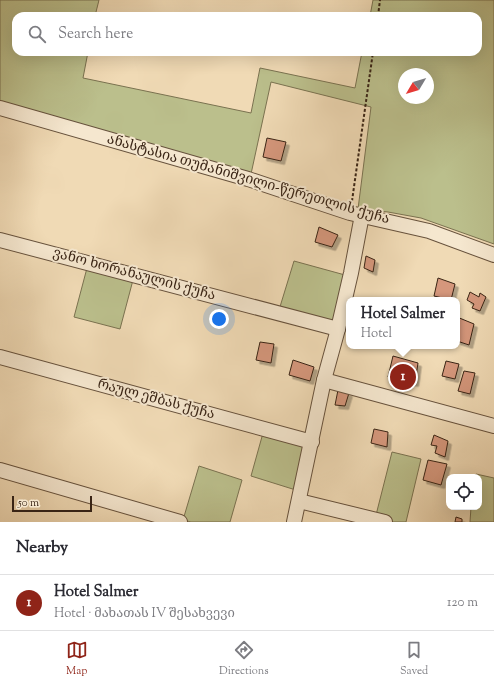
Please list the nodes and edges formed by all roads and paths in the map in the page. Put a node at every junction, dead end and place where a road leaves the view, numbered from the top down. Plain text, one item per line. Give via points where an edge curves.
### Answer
1 (380, 0) edge
2 (378, 12) edge
3 (373, 56) edge
4 (0, 108) edge
5 (356, 214) junction
6 (0, 240) edge
7 (494, 255) edge
8 (338, 329) junction
9 (0, 357) edge
10 (324, 380) junction
11 (494, 426) edge
12 (312, 442) junction
13 (0, 470) edge
14 (299, 501) junction
15 (180, 522) edge
16 (294, 522) edge
17 (385, 522) edge

1 - 2 path
3 - 5 path
4 - 5 street, ანასტასია თუმანიშვილი-წერეთლის ქუჩა via 248,179
5 - 7 street, ანასტასია თუმანიშვილი-წერეთლის ქუჩა via 429,231
5 - 8 street
6 - 8 street, ვანო ხორანაულის ქუჩა
8 - 10 street
9 - 12 street, რაულ ეშბას ქუჩა
10 - 11 street
10 - 12 street
12 - 14 street
13 - 15 street
14 - 16 street
14 - 17 street

